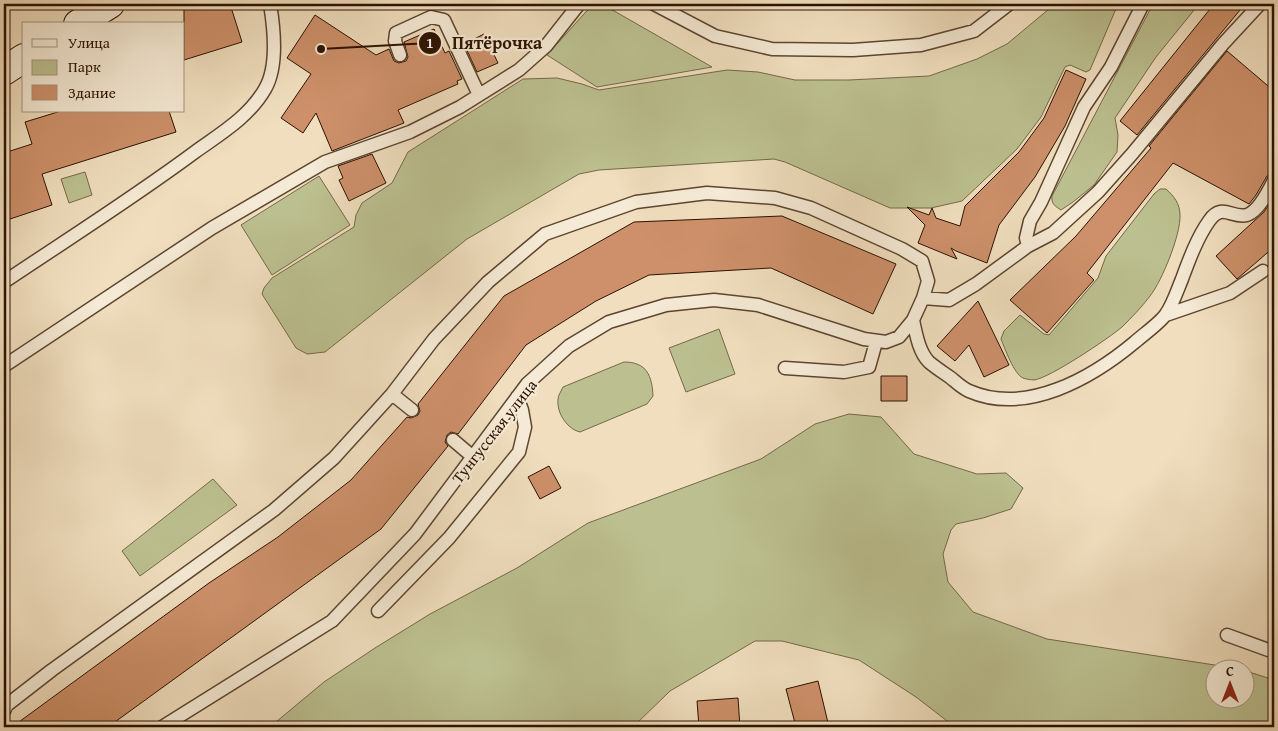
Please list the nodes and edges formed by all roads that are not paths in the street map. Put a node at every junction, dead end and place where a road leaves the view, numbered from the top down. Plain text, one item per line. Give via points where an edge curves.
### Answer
1 (110, 4) edge
2 (270, 4) edge
3 (579, 4) edge
4 (654, 4) edge
5 (1009, 4) edge
6 (1143, 4) edge
7 (1260, 4) edge
8 (82, 22) edge
9 (400, 55) dead end
10 (22, 59) edge
11 (4, 71) edge
12 (479, 94) junction
13 (1274, 180) edge
14 (1028, 246) junction
15 (1263, 271) dead end
16 (4, 282) edge
17 (923, 298) junction
18 (1166, 315) junction
19 (913, 320) junction
20 (876, 342) junction
21 (4, 366) edge
22 (785, 368) dead end
23 (392, 394) junction
24 (517, 397) junction
25 (412, 410) dead end
26 (453, 440) dead end
27 (474, 456) junction
28 (378, 610) dead end
29 (1227, 635) dead end
30 (1274, 652) edge
31 (4, 711) edge
32 (162, 727) edge

1 - 8 main road
2 - 16 lane via 274,26 273,63 265,89 242,118
3 - 12 lane via 546,46 520,70
4 - 5 lane via 715,36 762,47 853,50 921,45 974,31
6 - 14 lane via 1111,66 1084,107 1030,221 1026,238
7 - 14 lane via 1098,192 1053,233
9 - 12 lane via 396,33 431,17 444,20
10 - 11 main road
12 - 21 lane via 410,132 317,167 212,228
13 - 18 lane via 1251,213 1244,216 1226,211 1209,221
14 - 17 lane via 949,300
15 - 18 lane via 1230,293
17 - 19 lane
17 - 23 lane via 928,281 922,261 811,208 775,198 708,193 636,202 545,234 488,282 434,339
18 - 19 lane via 1122,352 1078,380 1040,396 1002,399 968,391 928,361 917,340
19 - 20 lane via 899,337
20 - 22 lane via 869,367 844,372
20 - 24 lane, Тунгусская улица via 758,305 714,300 666,306 609,322 570,346
23 - 25 lane
23 - 31 lane via 334,458 274,510 52,670 7,705
24 - 27 lane, Тунгусская улица
24 - 28 lane via 524,427 519,452 449,538
26 - 27 lane
27 - 32 lane, Тунгусская улица via 415,534 332,621
29 - 30 lane

